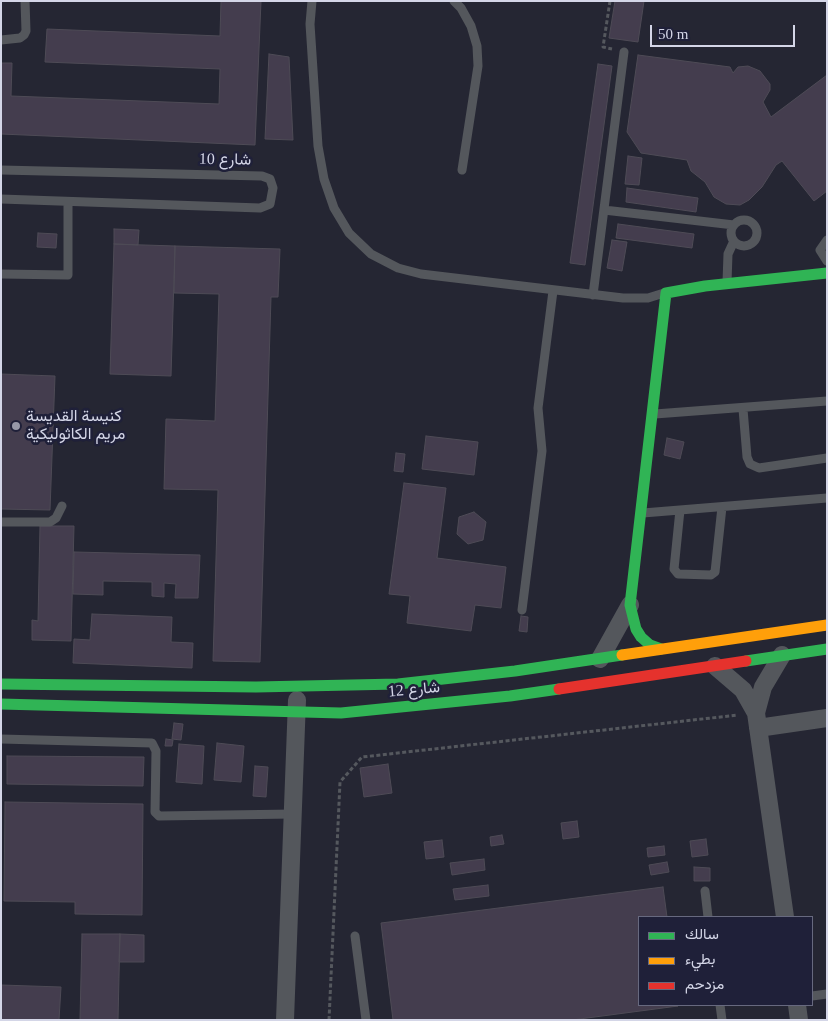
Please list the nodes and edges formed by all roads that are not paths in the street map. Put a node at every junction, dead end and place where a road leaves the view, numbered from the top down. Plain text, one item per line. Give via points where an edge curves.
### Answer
1 (25, 1) edge
2 (312, 1) edge
3 (454, 1) edge
4 (1, 40) edge
5 (624, 52) road end
6 (1, 170) edge
7 (462, 170) dead end
8 (1, 199) edge
9 (68, 202) junction
10 (604, 210) junction
11 (734, 225) junction
12 (827, 240) edge
13 (734, 241) junction
14 (827, 261) edge
15 (827, 273) edge
16 (1, 274) edge
17 (727, 284) junction
18 (553, 291) junction
19 (666, 292) junction
20 (593, 295) junction
21 (827, 400) edge
22 (743, 409) junction
23 (652, 414) junction
24 (827, 458) edge
25 (827, 498) edge
26 (62, 506) dead end
27 (722, 506) junction
28 (680, 510) junction
29 (640, 513) junction
30 (1, 522) edge
31 (630, 605) junction
32 (522, 610) dead end
33 (827, 626) edge
34 (743, 637) junction
35 (661, 649) junction
36 (827, 649) edge
37 (782, 655) junction
38 (600, 658) junction
39 (747, 660) junction
40 (714, 666) junction
41 (1, 684) edge
42 (297, 687) junction
43 (1, 704) edge
44 (297, 714) junction
45 (827, 718) edge
46 (757, 720) junction
47 (1, 739) edge
48 (292, 814) junction
49 (705, 890) dead end
50 (708, 916) edge
51 (785, 916) edge
52 (355, 936) dead end
53 (827, 994) edge
54 (813, 996) edge
55 (720, 1006) edge
56 (797, 1006) edge
57 (285, 1020) edge
58 (366, 1020) edge
59 (722, 1020) edge
60 (799, 1020) edge

1 - 4 lane via 24,35
2 - 18 lane via 310,24 318,146 334,208 349,233 371,254 398,268 421,274
3 - 7 lane via 471,26 478,66
5 - 10 lane
6 - 9 lane, شارع 10 via 262,176 273,183 272,200 268,206 260,208
8 - 9 lane, شارع 10
9 - 16 lane via 68,275
10 - 11 lane
10 - 20 lane
11 - 13 lane via 731,230
11 - 13 lane via 750,221 757,230 757,236 750,245 738,245
12 - 14 lane via 820,250
13 - 17 lane via 728,254
15 - 17 street
17 - 19 street
18 - 20 lane
18 - 32 lane via 538,408 542,451
19 - 20 lane via 635,299
19 - 23 street
21 - 22 lane
22 - 23 lane
22 - 24 lane via 750,464 759,468
23 - 29 street
25 - 27 lane
26 - 30 lane via 50,522
27 - 28 lane
27 - 28 lane via 715,572 711,575 678,574 674,569
28 - 29 lane
29 - 31 street
31 - 35 street via 641,637
31 - 38 street
33 - 34 street, شارع 12
34 - 35 street, شارع 12
34 - 39 street
35 - 38 street, شارع 12
36 - 37 street, شارع 12
37 - 39 street, شارع 12
37 - 46 street via 763,687
38 - 42 street, شارع 12 via 457,679
39 - 40 street, شارع 12
40 - 44 street, شارع 12 via 464,702
40 - 46 street via 743,690
41 - 42 street, شارع 12
42 - 44 street
43 - 44 street, شارع 12
44 - 48 street
45 - 46 street
46 - 51 street
47 - 48 lane via 152,743 156,751 155,812 159,816
48 - 57 street
49 - 50 lane
52 - 58 lane
53 - 54 lane
55 - 59 lane
56 - 60 street

